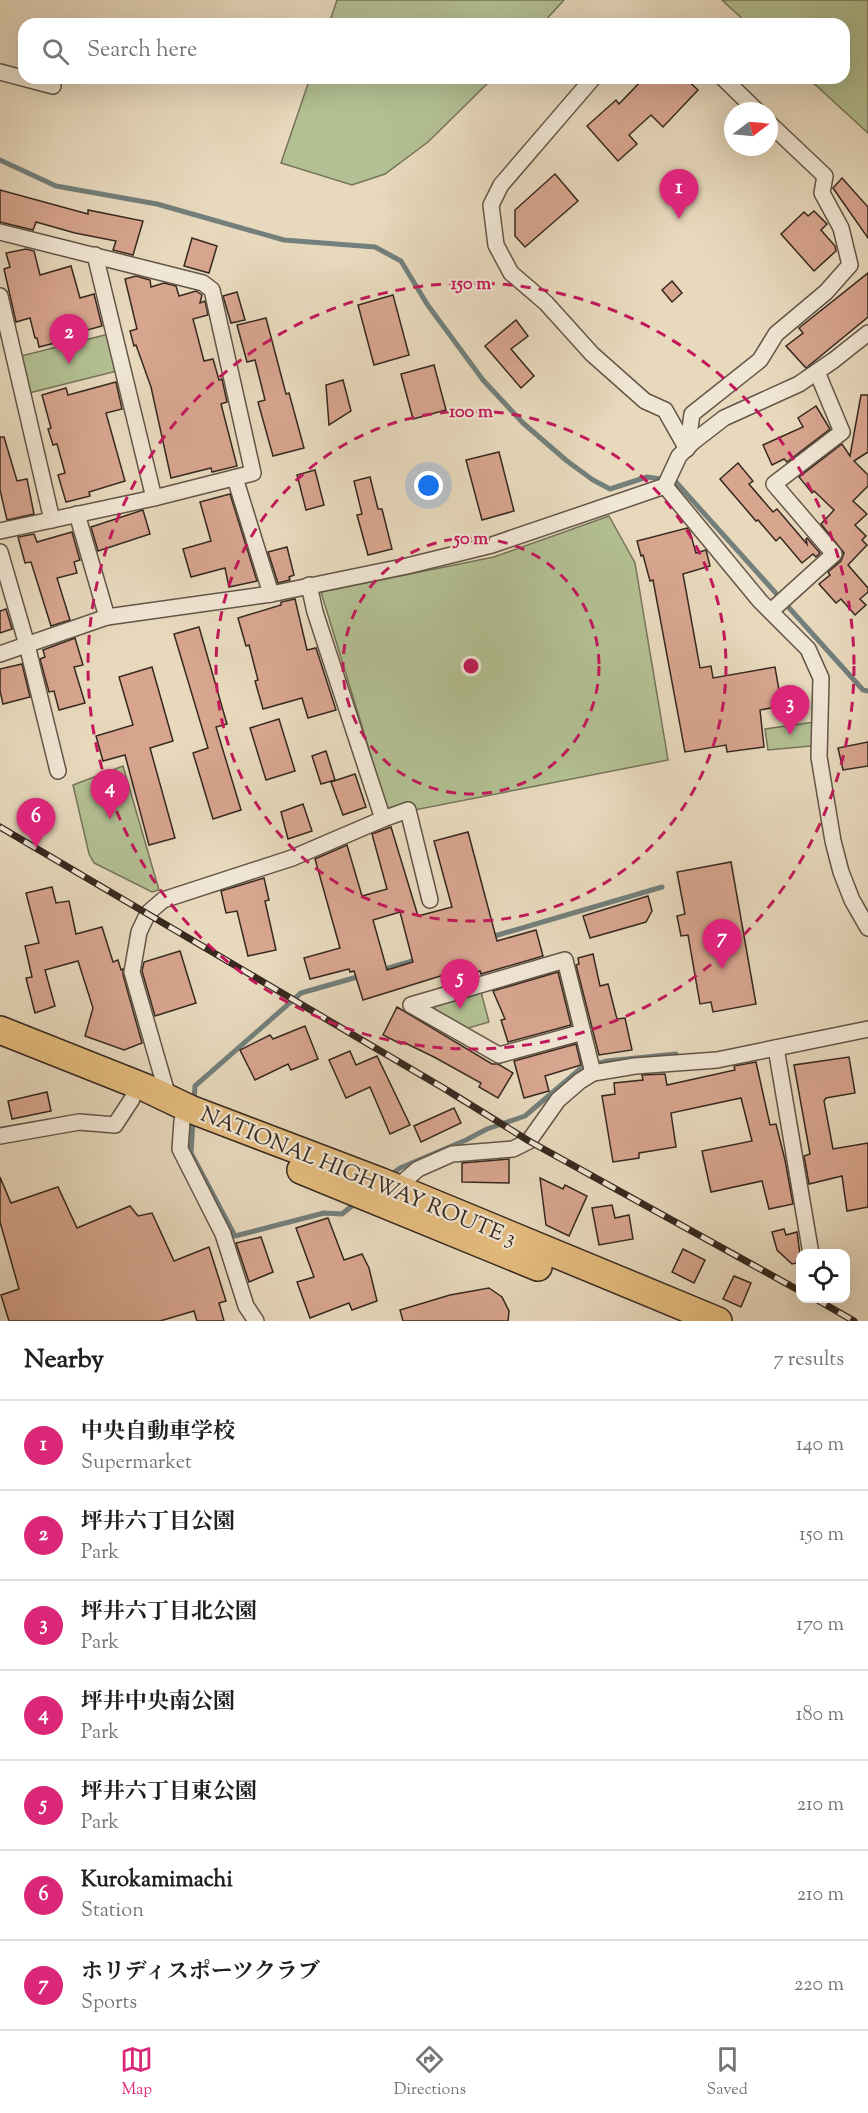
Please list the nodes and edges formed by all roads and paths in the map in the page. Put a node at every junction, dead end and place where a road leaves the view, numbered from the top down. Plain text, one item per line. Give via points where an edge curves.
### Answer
1 (0, 72) edge
2 (18, 77) edge
3 (45, 84) edge
4 (588, 84) edge
5 (729, 84) edge
6 (53, 86) dead end
7 (748, 102) edge
8 (778, 132) edge
9 (0, 232) edge
10 (95, 255) junction
11 (0, 296) edge
12 (868, 333) edge
13 (817, 372) junction
14 (683, 452) junction
15 (235, 478) junction
16 (664, 486) junction
17 (154, 498) junction
18 (77, 514) junction
19 (52, 520) junction
20 (0, 531) edge
21 (0, 552) edge
22 (309, 585) junction
23 (271, 594) junction
24 (775, 607) junction
25 (107, 617) junction
26 (27, 645) junction
27 (0, 654) edge
28 (58, 771) dead end
29 (383, 819) junction
30 (430, 900) dead end
31 (868, 928) edge
32 (868, 1029) edge
33 (0, 1030) edge
34 (583, 1032) junction
35 (0, 1047) edge
36 (776, 1048) junction
37 (591, 1068) junction
38 (132, 1099) junction
39 (175, 1111) junction
40 (0, 1136) edge
41 (396, 1188) junction
42 (810, 1249) edge
43 (256, 1321) edge
44 (672, 1321) edge
45 (718, 1321) edge

1 - 2 street
3 - 6 street
4 - 14 street via 501,185 491,205 495,245 511,273 546,303 592,354 645,401 665,410
5 - 7 street
8 - 14 street via 825,176 822,193 841,228 850,265 826,292 776,334 760,360 692,414
9 - 10 street
10 - 15 street via 203,283 212,290 253,472
10 - 17 street
11 - 19 street
12 - 13 street
13 - 14 street via 724,418
13 - 24 street via 842,432 774,484 834,554
14 - 16 street
15 - 17 street
15 - 23 street
16 - 22 street via 492,546
16 - 24 street
17 - 18 street
18 - 19 street
18 - 25 street
19 - 20 street
21 - 26 street
22 - 23 street
22 - 29 street
23 - 25 street
24 - 31 street via 808,649 821,678 819,757 833,841 852,900
25 - 26 street
26 - 27 street
26 - 28 street
29 - 30 street via 408,810
29 - 39 street via 292,858 163,900 148,913 139,932 132,972
32 - 36 street
33 - 39 highway, NATIONAL HIGHWAY ROUTE 3 via 146,1088
34 - 34 street via 565,960 411,1005 499,1055
34 - 37 street
35 - 38 highway, NATIONAL HIGHWAY ROUTE 3
36 - 37 street via 717,1060
36 - 42 street
37 - 41 street via 558,1100 529,1141 513,1149 452,1154 418,1169
38 - 39 highway, NATIONAL HIGHWAY ROUTE 3
38 - 40 street via 115,1125 79,1122
39 - 41 highway, NATIONAL HIGHWAY ROUTE 3
39 - 43 street via 180,1149 223,1234 246,1306
39 - 44 highway, NATIONAL HIGHWAY ROUTE 3
41 - 45 highway, NATIONAL HIGHWAY ROUTE 3

